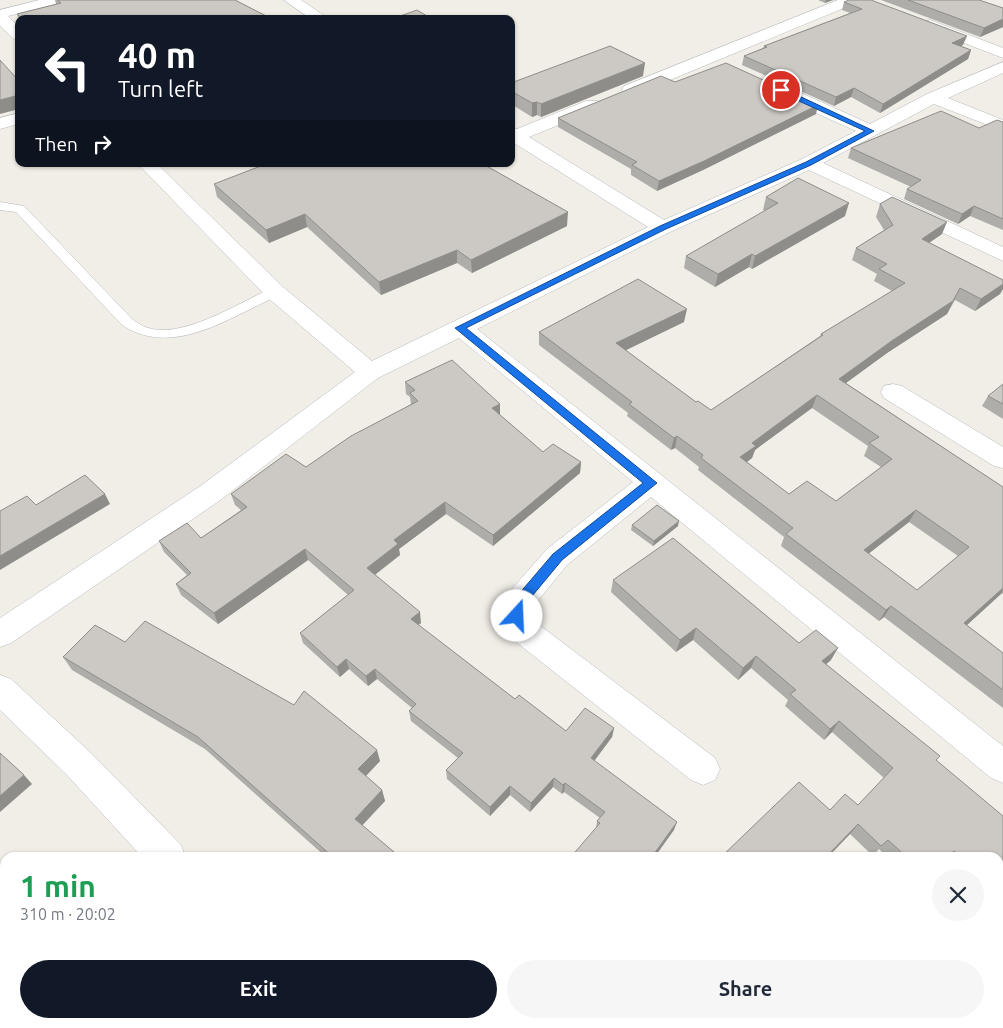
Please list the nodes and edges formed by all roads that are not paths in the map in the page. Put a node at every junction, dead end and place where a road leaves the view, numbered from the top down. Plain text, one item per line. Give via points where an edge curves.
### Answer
1 (57, 0) edge
2 (291, 0) edge
3 (851, 0) edge
4 (315, 15) edge
5 (0, 16) edge
6 (919, 21) edge
7 (15, 32) edge
8 (1003, 53) edge
9 (710, 58) junction
10 (728, 66) edge
11 (1003, 68) edge
12 (772, 86) edge
13 (933, 98) junction
14 (15, 119) edge
15 (0, 124) edge
16 (1003, 126) edge
17 (870, 131) junction
18 (515, 134) edge
19 (515, 136) edge
20 (808, 163) junction
21 (150, 167) edge
22 (0, 206) edge
23 (663, 228) junction
24 (1003, 255) edge
25 (275, 292) junction
26 (460, 328) junction
27 (370, 372) junction
28 (893, 392) dead end
29 (1003, 459) edge
30 (651, 483) junction
31 (0, 634) edge
32 (0, 689) edge
33 (1003, 767) edge
34 (703, 769) dead end
35 (162, 852) edge

1 - 5 street
2 - 4 street
3 - 9 street
5 - 7 street
6 - 8 street
9 - 10 street
9 - 18 street
11 - 13 street
12 - 17 street
13 - 16 street
13 - 17 street
14 - 15 street
17 - 20 street
19 - 23 street
20 - 23 street
20 - 24 street
21 - 25 street
22 - 25 lane via 20,208 127,322 142,332 190,331
23 - 26 street
25 - 27 street
26 - 27 street
26 - 30 street
27 - 31 street via 208,494
28 - 29 street
30 - 33 street
30 - 34 street via 558,557 516,606 517,616 522,629
32 - 35 street via 78,763

